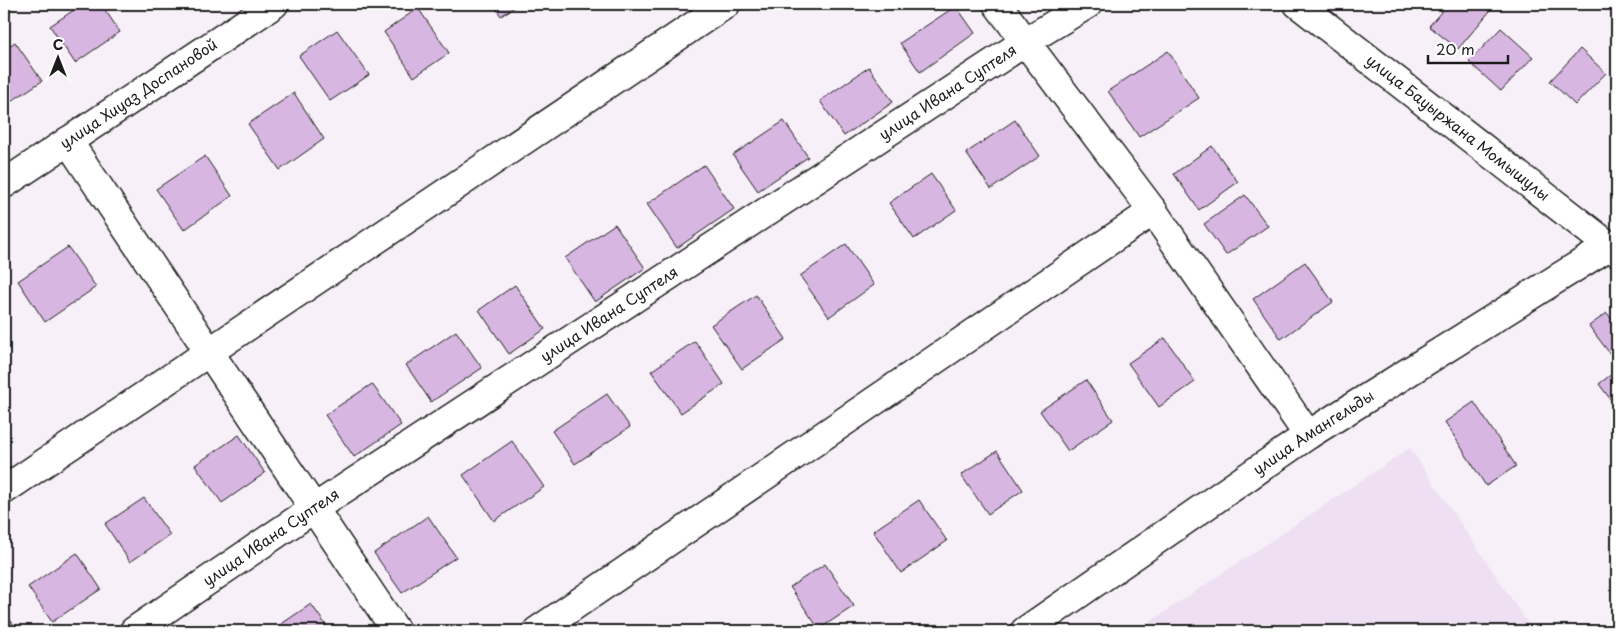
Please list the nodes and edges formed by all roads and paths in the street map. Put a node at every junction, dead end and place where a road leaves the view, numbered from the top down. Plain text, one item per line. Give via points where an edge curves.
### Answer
1 (274, 4) edge
2 (726, 4) edge
3 (997, 4) edge
4 (1088, 4) edge
5 (1298, 4) edge
6 (1025, 42) junction
7 (68, 141) junction
8 (4, 184) edge
9 (1153, 211) junction
10 (1613, 249) edge
11 (209, 352) junction
12 (1308, 436) junction
13 (4, 490) edge
14 (313, 509) junction
15 (134, 631) edge
16 (396, 631) edge
17 (537, 631) edge
18 (1026, 631) edge

1 - 7 street, улица Хиуаз Доспановой
2 - 11 street
3 - 6 street
4 - 6 street, улица Ивана Суптеля
5 - 10 street, улица Бауыржана Момышулы
6 - 9 street
6 - 14 street, улица Ивана Суптеля
7 - 8 street, улица Хиуаз Доспановой
7 - 11 street
9 - 12 street
9 - 17 street
10 - 12 street, улица Амангельды
11 - 13 street
11 - 14 street
12 - 18 street, улица Амангельды
14 - 15 street, улица Ивана Суптеля
14 - 16 street

